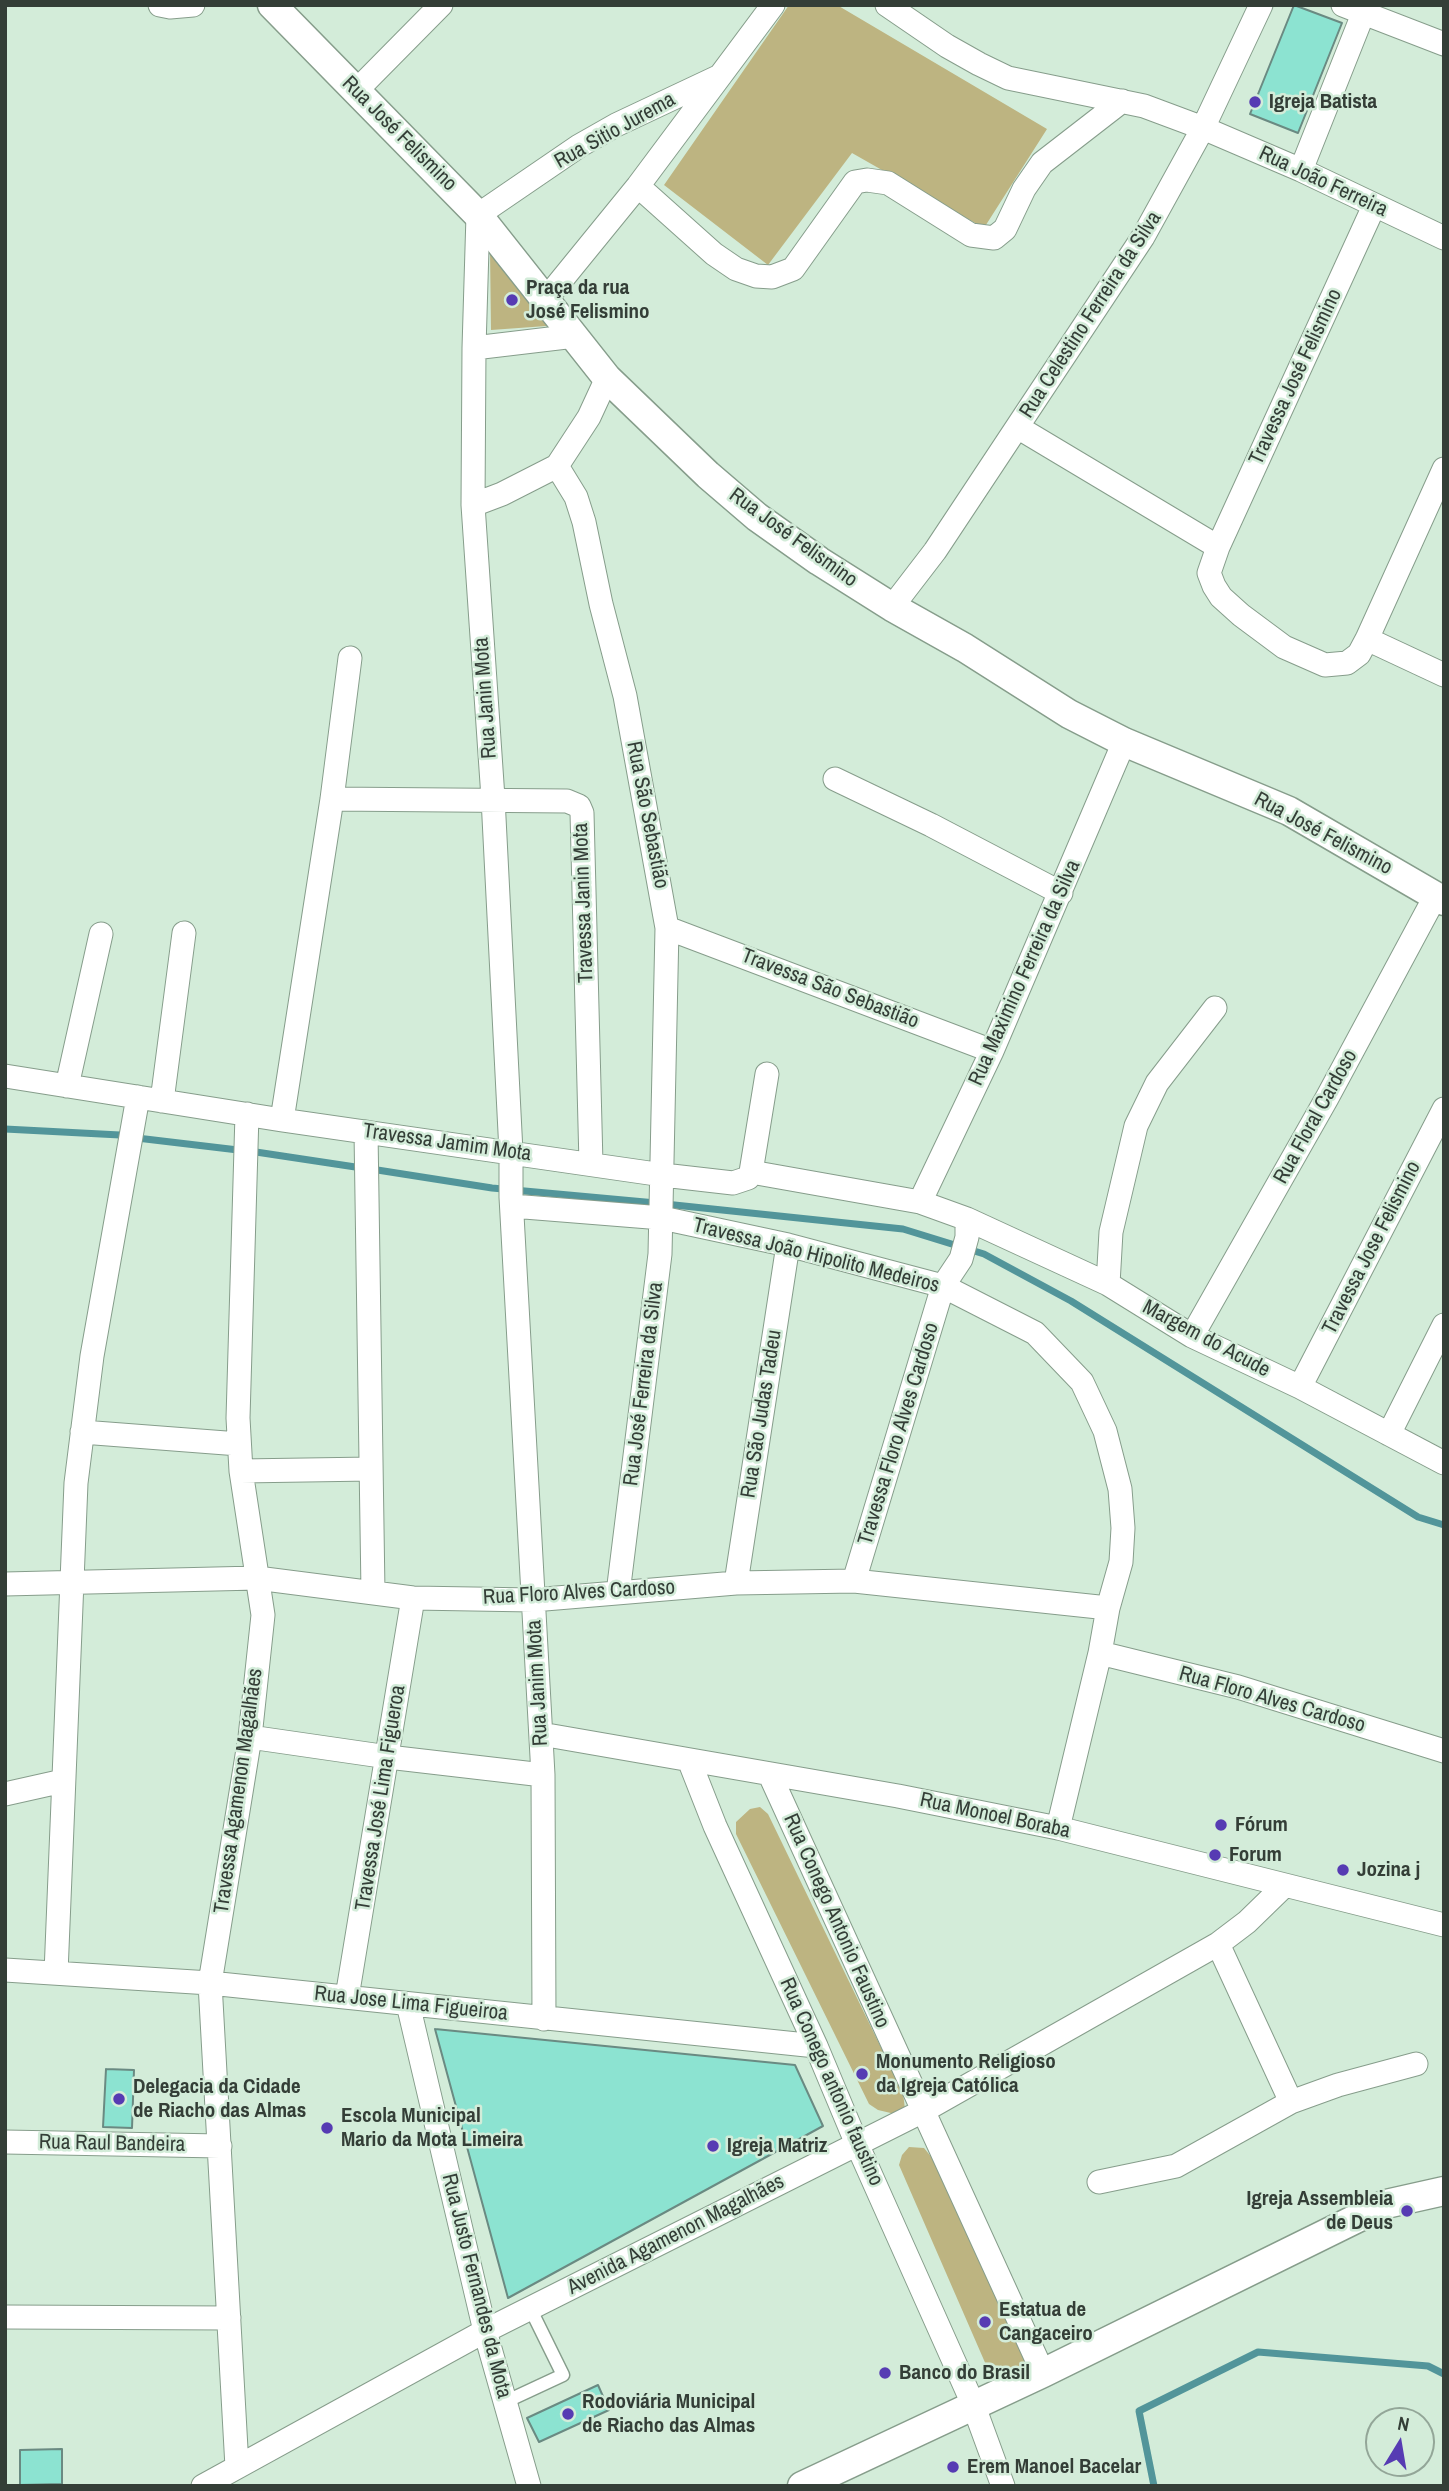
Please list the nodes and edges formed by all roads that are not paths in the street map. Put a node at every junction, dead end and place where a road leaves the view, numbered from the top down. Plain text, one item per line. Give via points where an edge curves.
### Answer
1 (160, 5) edge
2 (193, 5) edge
3 (272, 5) edge
4 (441, 5) edge
5 (887, 5) edge
6 (1261, 5) edge
7 (769, 7) edge
8 (1353, 9) edge
9 (1444, 44) edge
10 (720, 76) junction
11 (356, 91) junction
12 (1122, 101) junction
13 (1203, 128) junction
14 (1301, 170) junction
15 (638, 186) junction
16 (1374, 206) junction
17 (478, 215) junction
18 (1444, 238) edge
19 (546, 299) junction
20 (575, 336) junction
21 (474, 348) junction
22 (607, 378) junction
23 (1019, 428) junction
24 (557, 466) junction
25 (1444, 469) edge
26 (472, 505) junction
27 (1218, 547) junction
28 (892, 607) junction
29 (1367, 639) junction
30 (350, 658) dead end
31 (1444, 675) edge
32 (1124, 743) junction
33 (835, 779) dead end
34 (332, 799) junction
35 (493, 799) junction
36 (1061, 893) junction
37 (1440, 898) edge
38 (667, 928) junction
39 (184, 933) dead end
40 (101, 934) dead end
41 (1215, 1007) dead end
42 (992, 1051) junction
43 (767, 1074) dead end
44 (5, 1076) edge
45 (67, 1086) junction
46 (138, 1097) junction
47 (162, 1101) junction
48 (1444, 1109) edge
49 (247, 1114) junction
50 (282, 1120) junction
51 (366, 1132) junction
52 (511, 1152) junction
53 (591, 1164) junction
54 (663, 1175) junction
55 (742, 1177) junction
56 (511, 1195) junction
57 (919, 1202) junction
58 (662, 1219) junction
59 (965, 1238) junction
60 (788, 1245) junction
61 (1108, 1284) junction
62 (943, 1286) junction
63 (1444, 1325) edge
64 (1192, 1336) junction
65 (1300, 1388) junction
66 (82, 1432) junction
67 (1389, 1434) junction
68 (239, 1444) junction
69 (1444, 1463) edge
70 (371, 1469) junction
71 (241, 1471) junction
72 (257, 1578) junction
73 (854, 1581) junction
74 (70, 1582) junction
75 (736, 1583) junction
76 (5, 1584) edge
77 (373, 1592) junction
78 (618, 1593) junction
79 (413, 1598) junction
80 (533, 1600) junction
81 (1108, 1608) junction
82 (1100, 1653) junction
83 (541, 1734) junction
84 (250, 1737) junction
85 (1444, 1751) edge
86 (388, 1757) junction
87 (689, 1760) junction
88 (543, 1775) junction
89 (770, 1775) junction
90 (63, 1781) junction
91 (5, 1794) edge
92 (1058, 1828) junction
93 (1284, 1886) junction
94 (1444, 1925) edge
95 (1218, 1944) junction
96 (5, 1970) edge
97 (56, 1973) junction
98 (210, 1983) junction
99 (347, 1997) junction
100 (408, 2004) junction
101 (544, 2018) junction
102 (816, 2046) junction
103 (1416, 2064) dead end
104 (1291, 2102) junction
105 (923, 2111) junction
106 (5, 2143) edge
107 (857, 2144) junction
108 (220, 2146) junction
109 (1099, 2182) dead end
110 (1444, 2191) edge
111 (530, 2308) junction
112 (5, 2317) edge
113 (229, 2318) junction
114 (485, 2331) junction
115 (1042, 2373) junction
116 (505, 2402) junction
117 (973, 2404) junction
118 (237, 2467) junction
119 (203, 2486) edge
120 (529, 2486) edge
121 (803, 2486) edge
122 (1003, 2486) edge

1 - 2 street
3 - 11 street, Rua José Felismino
4 - 11 street
5 - 12 street, Rua João Ferreira via 947,46 1008,78
6 - 13 street, Rua Celestino Ferreira da Silva
7 - 10 street
8 - 9 street
8 - 14 street
10 - 15 street
10 - 17 street, Rua Sitio Jurema via 615,125
11 - 17 street, Rua José Felismino
12 - 13 street, Rua João Ferreira
12 - 15 street via 1042,163 1005,229 994,238 971,235 888,183 855,182 793,269 772,277 736,269
13 - 14 street, Rua João Ferreira
13 - 23 street, Rua Celestino Ferreira da Silva via 1143,237
14 - 16 street, Rua João Ferreira
15 - 19 street
16 - 18 street, Rua João Ferreira
16 - 27 street, Travessa José Felismino
17 - 19 street, Rua José Felismino
17 - 21 street, Rua Janin Mota
19 - 20 street, Rua José Felismino
20 - 21 street
20 - 22 street, Rua José Felismino
21 - 26 street, Rua Janin Mota
22 - 24 street
22 - 28 street, Rua José Felismino via 757,517
23 - 27 street
23 - 28 street, Rua Celestino Ferreira da Silva
24 - 26 street
24 - 38 street, Rua São Sebastião via 576,497 584,522 625,696
25 - 29 street
26 - 35 street, Rua Janin Mota
27 - 29 street, Travessa José Felismino via 1209,573 1217,592 1284,647 1335,666 1353,659
28 - 32 street, Rua José Felismino
29 - 31 street
30 - 34 street
32 - 36 street, Rua Maximino Ferreira da Silva
32 - 37 street, Rua José Felismino via 1289,811
33 - 36 street
34 - 35 street, Travessa Janin Mota
34 - 50 street
35 - 52 street, Rua Janin Mota
35 - 53 street, Travessa Janin Mota via 567,800 576,803 582,813
36 - 42 street, Rua Maximino Ferreira da Silva
37 - 64 street, Rua Floral Cardoso
38 - 42 street, Travessa São Sebastião
38 - 54 street, Rua São Sebastião
39 - 47 street
40 - 45 street
41 - 61 street via 1157,1083 1136,1126 1111,1232
42 - 57 street, Rua Maximino Ferreira da Silva
43 - 55 street
44 - 45 street, Travessa Jamim Mota
45 - 46 street, Travessa Jamim Mota
46 - 47 street, Travessa Jamim Mota
46 - 66 street
47 - 49 street, Travessa Jamim Mota
48 - 65 street, Travessa Jose Felismino
49 - 50 street, Travessa Jamim Mota
49 - 68 street, Travessa Agamenon Magalhães
50 - 51 street, Travessa Jamim Mota
51 - 52 street, Travessa Jamim Mota
51 - 70 street
52 - 53 street, Travessa Jamim Mota
52 - 56 street, Rua Janin Mota
53 - 54 street, Travessa Jamim Mota
54 - 55 street, Travessa Jamim Mota
54 - 58 street, Rua José Ferreira da Silva
55 - 57 street
56 - 58 street, Travessa João Hipolito Medeiros
56 - 80 street, Rua Janim Mota
57 - 59 street, Margem do Acude
58 - 60 street, Travessa João Hipolito Medeiros
58 - 78 street, Rua José Ferreira da Silva
59 - 61 street, Margem do Acude
59 - 62 street, Travessa Floro Alves Cardoso
60 - 62 street, Travessa João Hipolito Medeiros
60 - 75 street, Rua São Judas Tadeu
61 - 64 street, Margem do Acude
62 - 73 street, Travessa Floro Alves Cardoso
62 - 81 street, Travessa João Hipolito Medeiros via 1035,1333 1082,1382 1105,1432 1124,1528 1121,1562
63 - 67 street
64 - 65 street, Margem do Acude
65 - 67 street, Margem do Acude
66 - 68 street
66 - 74 street
67 - 69 street, Margem do Acude
68 - 71 street, Travessa Agamenon Magalhães
70 - 71 street
70 - 77 street
71 - 72 street, Travessa Agamenon Magalhães
72 - 74 street, Rua Floro Alves Cardoso
72 - 77 street, Rua Floro Alves Cardoso
72 - 84 street, Travessa Agamenon Magalhães via 263,1615
73 - 75 street, Rua Floro Alves Cardoso
73 - 81 street, Rua Floro Alves Cardoso
74 - 76 street, Rua Floro Alves Cardoso
74 - 90 street
75 - 78 street, Rua Floro Alves Cardoso
77 - 79 street, Rua Floro Alves Cardoso
78 - 80 street, Rua Floro Alves Cardoso
79 - 80 street, Rua Floro Alves Cardoso
79 - 86 street, Travessa José Lima Figueroa
80 - 83 street, Rua Janim Mota
81 - 82 street
82 - 85 street, Rua Floro Alves Cardoso via 1238,1687
82 - 92 street
83 - 87 street, Rua Monoel Boraba
83 - 88 street, Rua Janim Mota
84 - 86 street
84 - 98 street, Travessa Agamenon Magalhães
86 - 88 street
86 - 99 street, Travessa José Lima Figueroa
87 - 89 street, Rua Monoel Boraba
87 - 102 street, Rua Conego antonio faustino
88 - 101 street, Rua Janim Mota
89 - 92 street, Rua Monoel Boraba
89 - 105 street, Rua Conego Antonio Faustino
90 - 91 street
90 - 97 street
92 - 93 street, Rua Monoel Boraba
93 - 94 street, Rua Monoel Boraba
93 - 95 street, Avenida Agamenon Magalhães
95 - 104 street
95 - 105 street, Avenida Agamenon Magalhães
96 - 97 street, Rua Jose Lima Figueiroa
97 - 98 street, Rua Jose Lima Figueiroa
98 - 99 street, Rua Jose Lima Figueiroa
98 - 108 street, Travessa Agamenon Magalhães
99 - 100 street, Rua Jose Lima Figueiroa
100 - 101 street, Rua Jose Lima Figueiroa
100 - 114 street, Rua Justo Fernandes da Mota
101 - 102 street, Rua Jose Lima Figueiroa
102 - 107 street, Rua Conego antonio faustino
103 - 104 street
104 - 109 street via 1176,2166
105 - 107 street, Avenida Agamenon Magalhães
105 - 115 street, Rua Conego Antonio Faustino
106 - 108 street, Rua Raul Bandeira
107 - 111 street, Avenida Agamenon Magalhães
107 - 117 street, Rua Conego antonio faustino
108 - 113 street, Travessa Agamenon Magalhães
110 - 115 street via 1386,2204
111 - 114 street, Avenida Agamenon Magalhães
111 - 116 lane via 563,2375
112 - 113 street
113 - 118 street, Travessa Agamenon Magalhães
114 - 116 street, Rua Justo Fernandes da Mota
114 - 118 street, Avenida Agamenon Magalhães
115 - 117 street
116 - 120 street, Rua Justo Fernandes da Mota
117 - 121 street
117 - 122 street
118 - 119 street, Avenida Agamenon Magalhães

